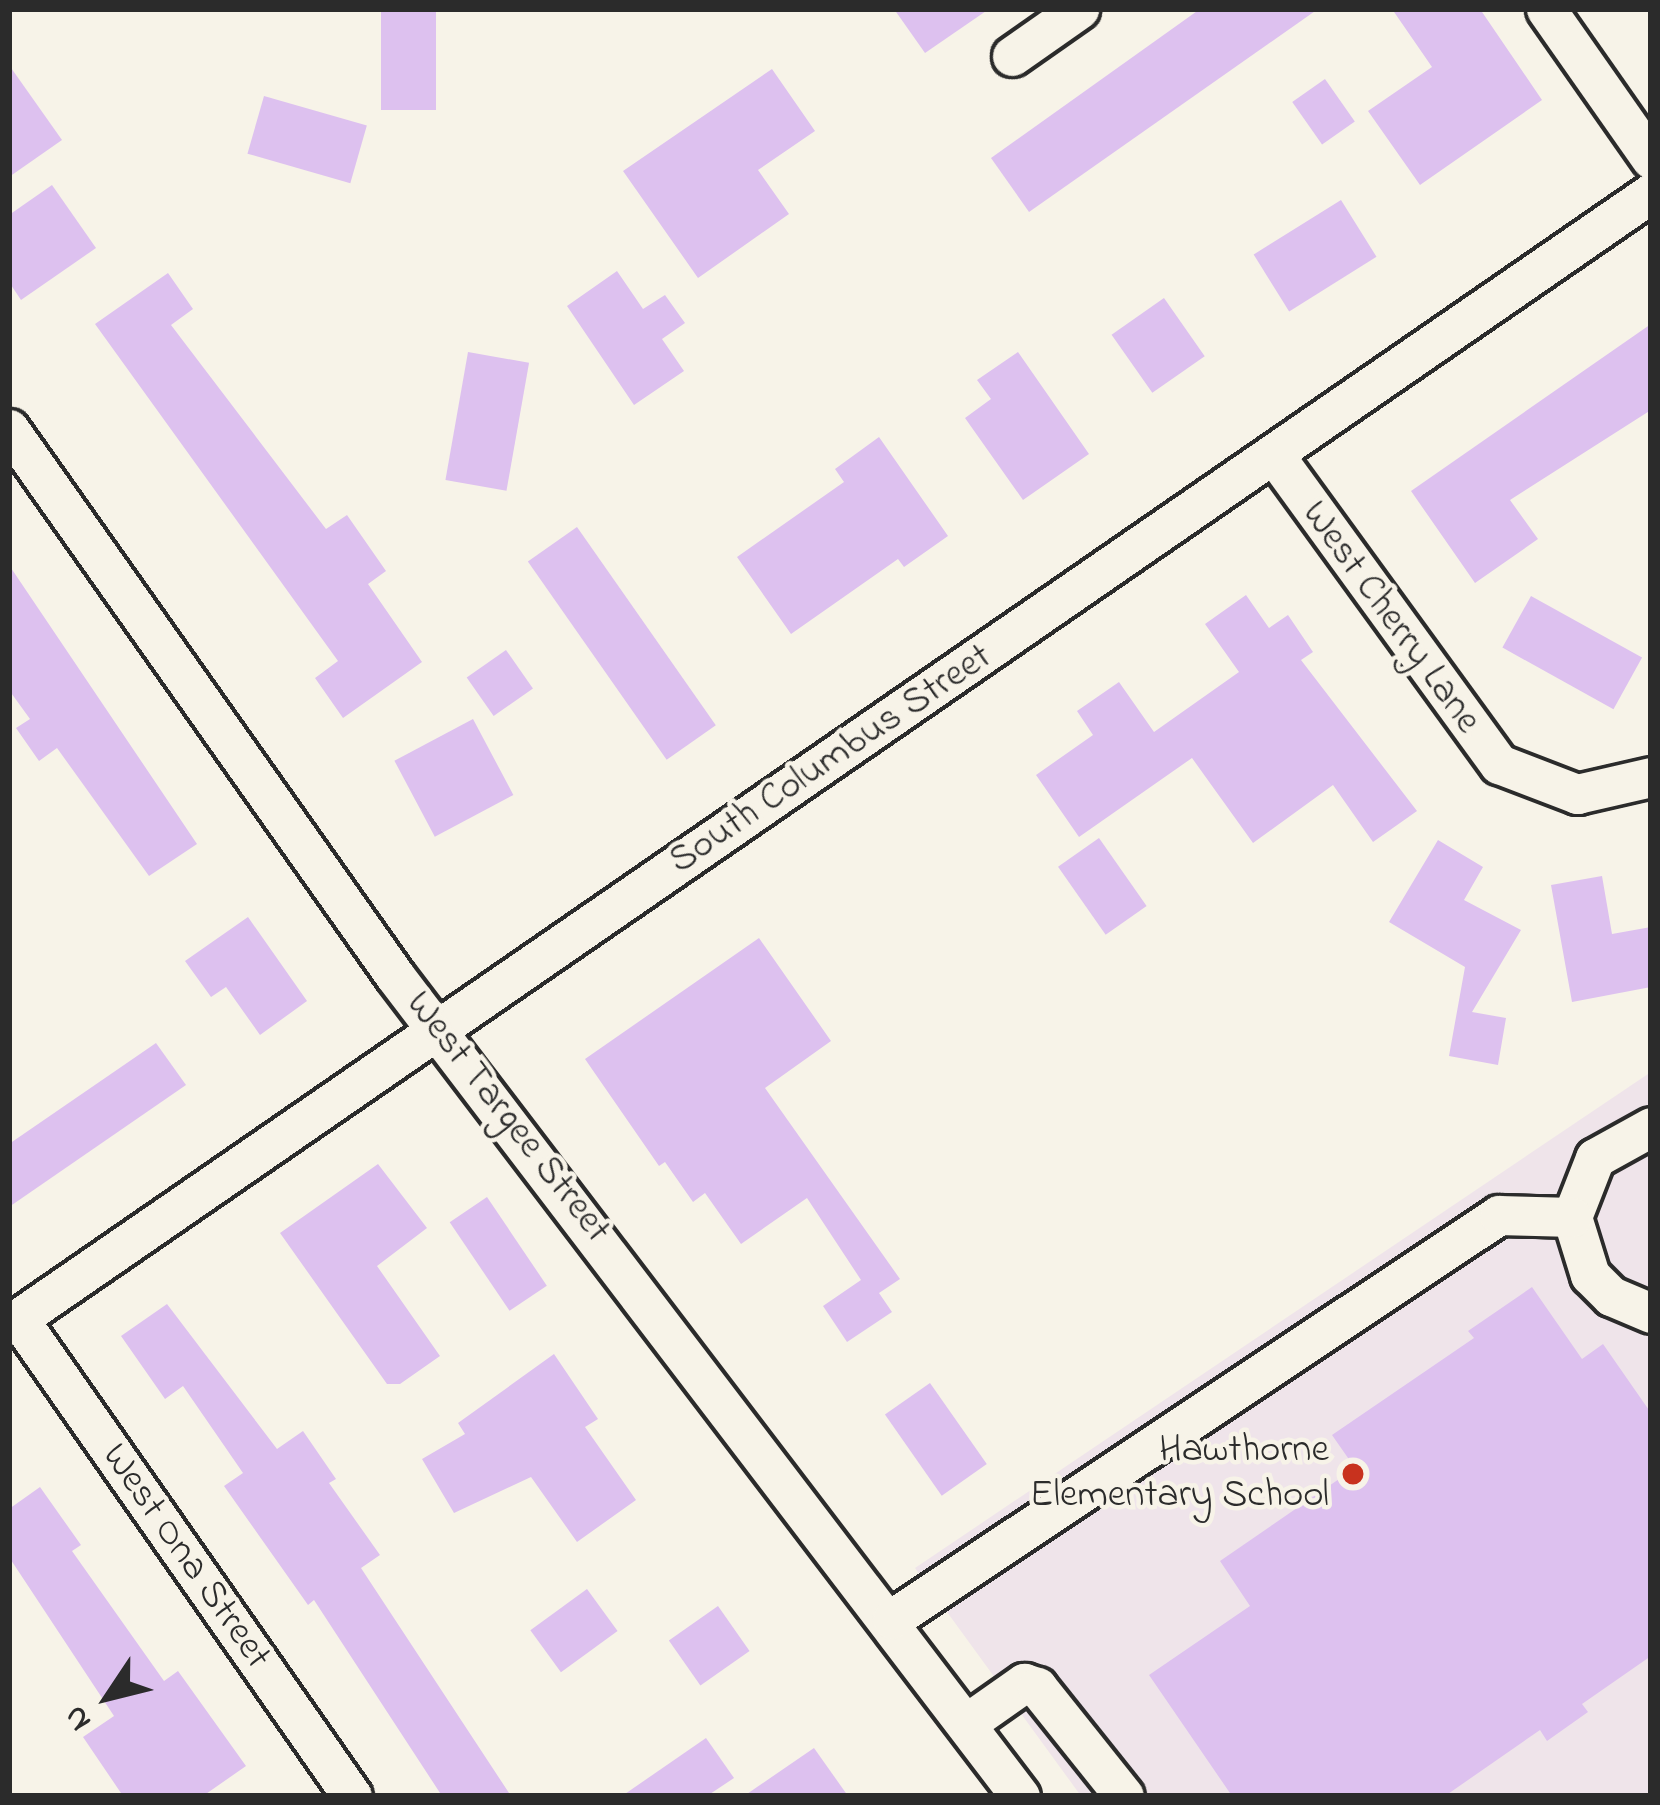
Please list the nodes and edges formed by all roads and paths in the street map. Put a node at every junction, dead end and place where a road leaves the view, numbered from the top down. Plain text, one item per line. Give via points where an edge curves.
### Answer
1 (1079, 9) edge
2 (1546, 9) edge
3 (1012, 56) dead end
4 (1651, 160) edge
5 (1651, 193) edge
6 (9, 429) edge
7 (1275, 456) junction
8 (1651, 777) edge
9 (438, 1025) junction
10 (1651, 1127) edge
11 (1572, 1217) junction
12 (1651, 1312) edge
13 (14, 1321) edge
14 (892, 1619) junction
15 (968, 1724) junction
16 (352, 1796) edge
17 (1020, 1796) edge
18 (1124, 1796) edge

1 - 3 street
2 - 4 street
5 - 7 street, South Columbus Street
6 - 9 street, West Targee Street via 394,976
7 - 8 street, West Cherry Lane via 1499,764 1577,794
7 - 9 street, South Columbus Street
9 - 13 street, South Columbus Street
9 - 14 street, West Targee Street
10 - 11 street via 1595,1158
11 - 12 street via 1590,1274 1611,1297
11 - 14 street via 1499,1215
13 - 16 street, West Ona Street
14 - 15 street, West Targee Street
15 - 17 street, West Targee Street
15 - 18 street via 1024,1683 1036,1687

